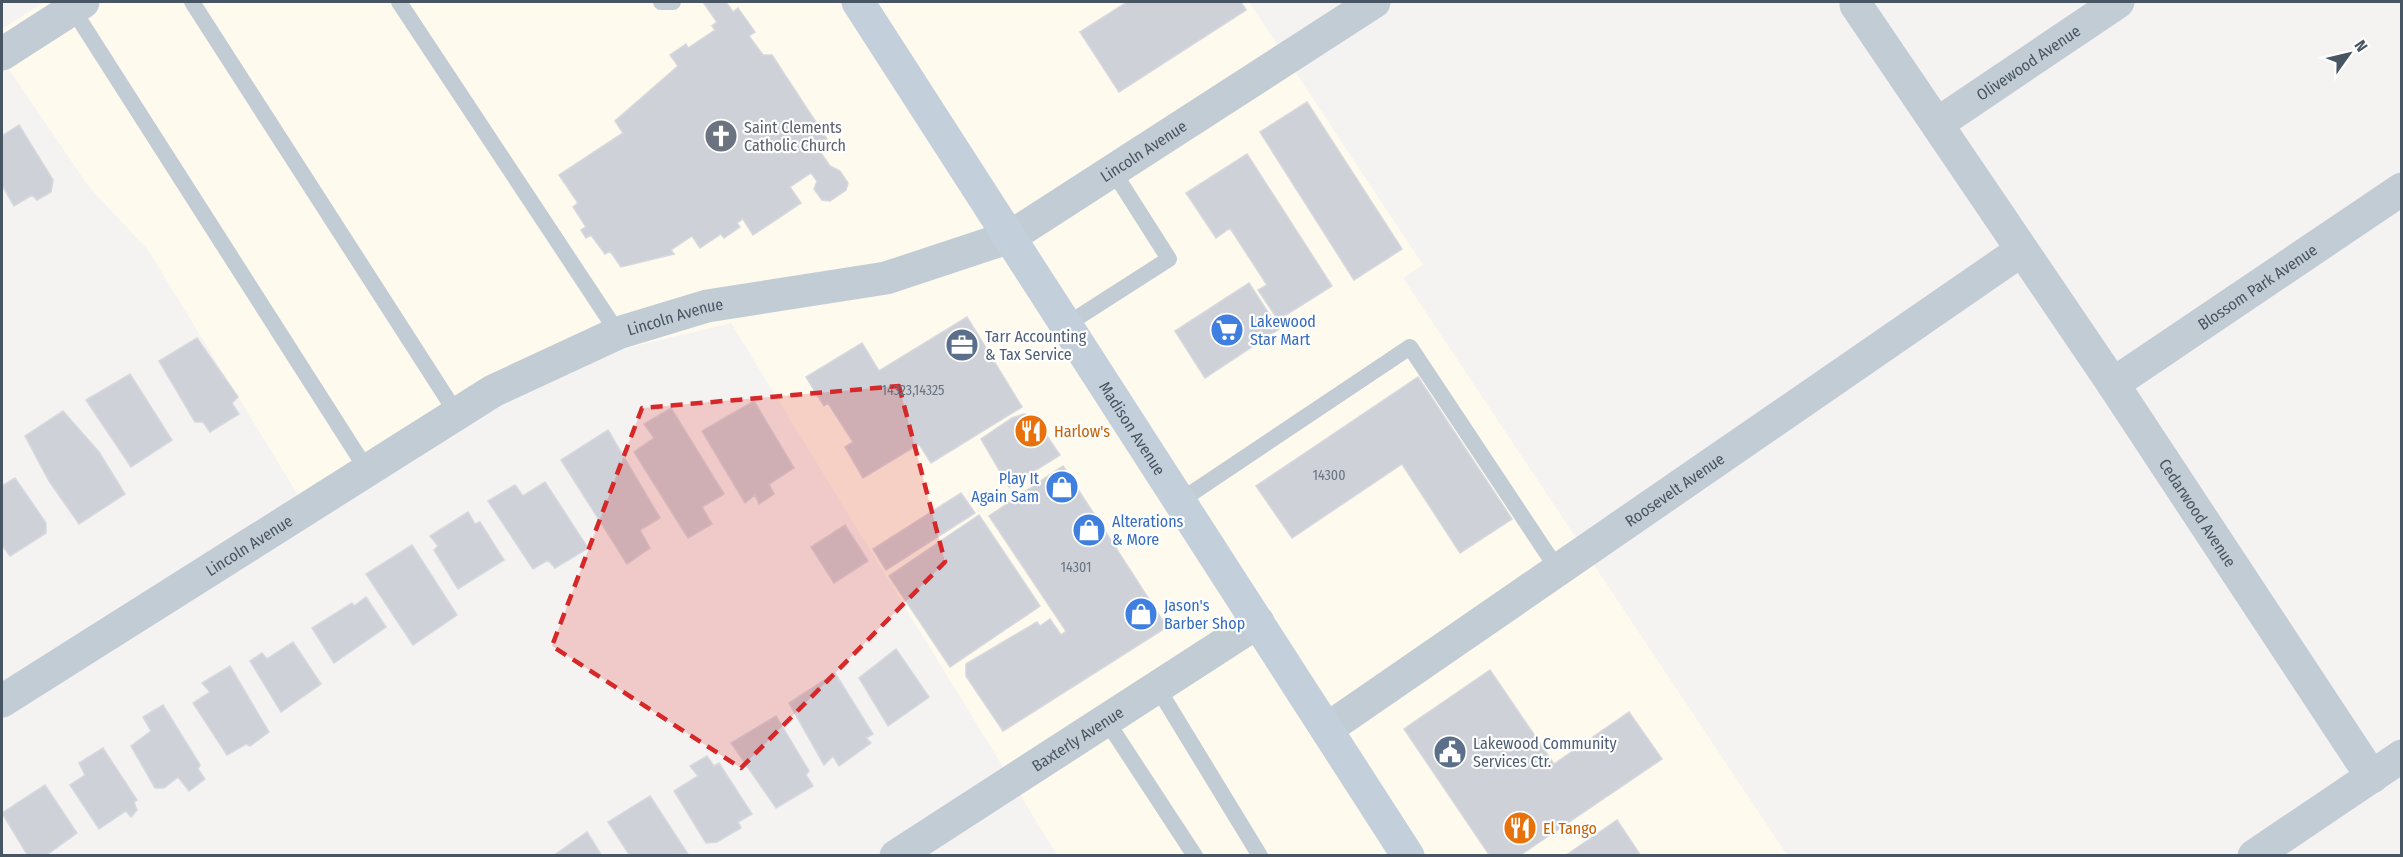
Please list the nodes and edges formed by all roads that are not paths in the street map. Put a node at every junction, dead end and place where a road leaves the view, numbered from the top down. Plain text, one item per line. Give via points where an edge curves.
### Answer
1 (192, 2) edge
2 (399, 2) edge
3 (661, 2) edge
4 (673, 2) edge
5 (858, 2) edge
6 (1374, 2) edge
7 (2118, 2) edge
8 (78, 5) edge
9 (1856, 6) dead end
10 (2, 54) edge
11 (1937, 124) junction
12 (1113, 171) junction
13 (2402, 189) edge
14 (1010, 237) junction
15 (2022, 250) junction
16 (1066, 325) junction
17 (618, 333) junction
18 (2113, 384) junction
19 (457, 414) junction
20 (367, 470) junction
21 (1180, 501) junction
22 (1558, 570) junction
23 (1258, 622) junction
24 (1157, 687) junction
25 (2, 701) edge
26 (1106, 720) junction
27 (1327, 729) junction
28 (2402, 756) edge
29 (2372, 777) junction
30 (896, 855) edge
31 (1195, 855) edge
32 (1260, 855) edge
33 (1408, 855) edge
34 (2254, 855) edge

1 - 19 lane
2 - 17 lane
3 - 4 lane
5 - 14 main road, Madison Avenue
6 - 12 street, Lincoln Avenue
7 - 11 street, Olivewood Avenue
8 - 10 street
8 - 20 lane
9 - 11 street
11 - 15 street
12 - 14 street, Lincoln Avenue
12 - 16 lane via 1170,259
13 - 18 street, Blossom Park Avenue
14 - 16 main road, Madison Avenue
14 - 17 street, Lincoln Avenue via 886,278 707,306
15 - 18 street, Cedarwood Avenue
15 - 22 street, Roosevelt Avenue
16 - 21 main road, Madison Avenue
17 - 19 street, Lincoln Avenue via 494,391
18 - 29 street, Cedarwood Avenue
19 - 20 street, Lincoln Avenue
20 - 25 street, Lincoln Avenue
21 - 22 lane via 1410,347
21 - 23 main road, Madison Avenue
22 - 27 street, Roosevelt Avenue
23 - 24 street, Baxterly Avenue
23 - 27 main road, Madison Avenue
24 - 26 street, Baxterly Avenue
24 - 32 lane
26 - 30 street, Baxterly Avenue
26 - 31 lane
27 - 33 main road, Madison Avenue
28 - 29 street
29 - 34 street

